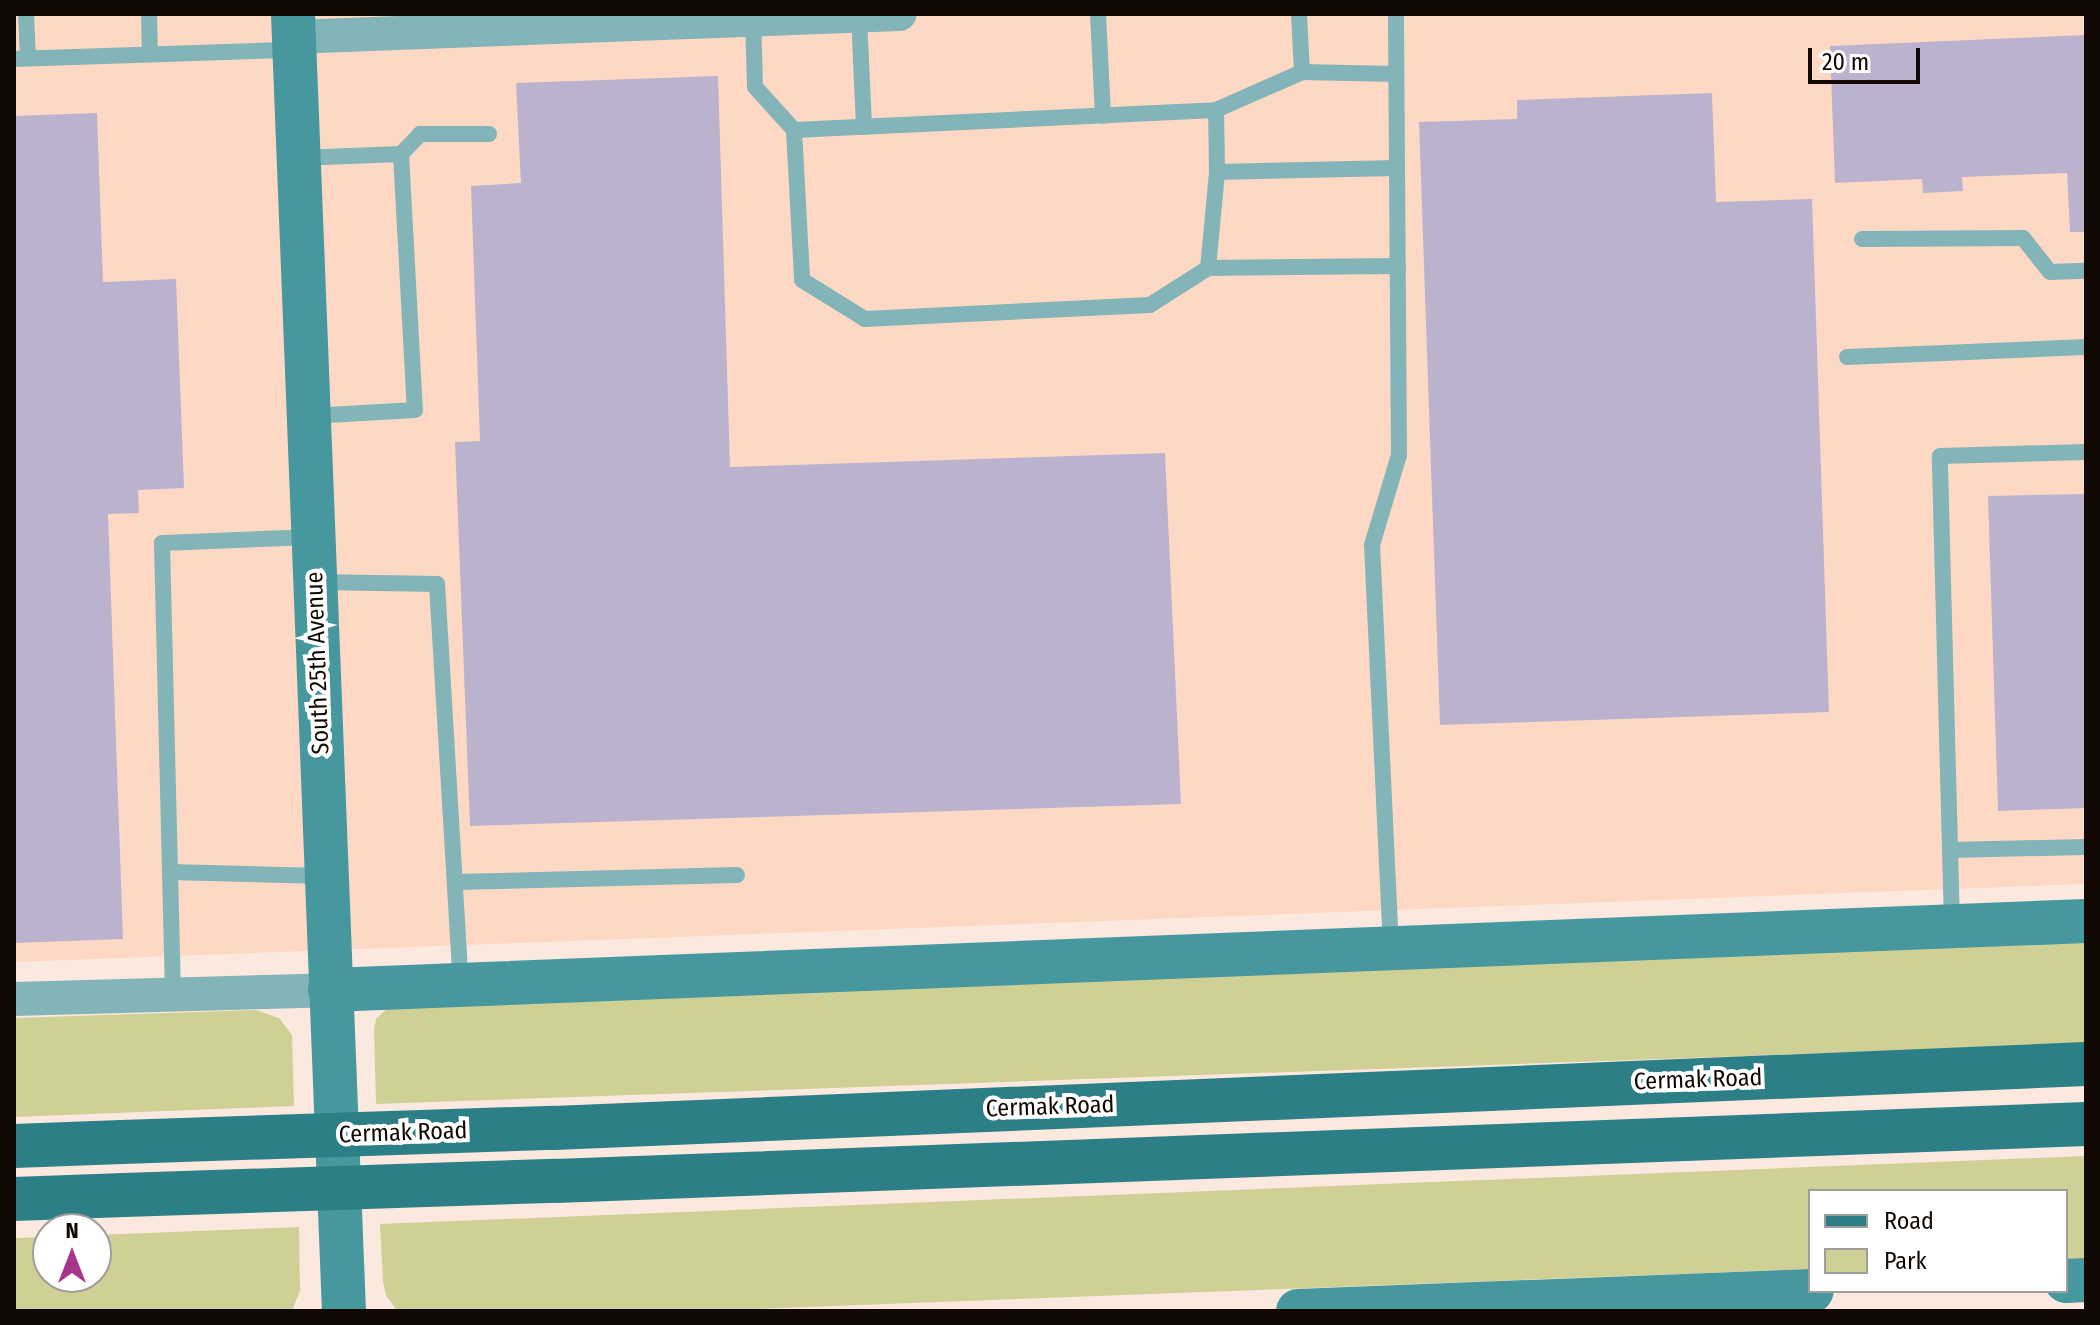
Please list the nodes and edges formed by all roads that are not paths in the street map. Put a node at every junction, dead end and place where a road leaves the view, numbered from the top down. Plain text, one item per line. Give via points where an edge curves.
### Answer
1 (26, 14) edge
2 (149, 14) edge
3 (900, 14) edge
4 (1098, 14) edge
5 (1299, 14) edge
6 (1396, 14) edge
7 (807, 16) edge
8 (859, 16) edge
9 (753, 19) junction
10 (546, 21) edge
11 (293, 34) edge
12 (150, 54) junction
13 (21, 58) edge
14 (1302, 72) junction
15 (1396, 74) junction
16 (1216, 110) junction
17 (1103, 116) junction
18 (864, 127) junction
19 (794, 130) junction
20 (489, 134) dead end
21 (401, 154) junction
22 (298, 158) junction
23 (1397, 168) junction
24 (1217, 172) junction
25 (1862, 239) dead end
26 (1398, 266) junction
27 (1208, 268) junction
28 (2086, 271) edge
29 (2086, 347) edge
30 (1847, 357) dead end
31 (308, 416) junction
32 (2086, 452) edge
33 (313, 537) junction
34 (315, 582) junction
35 (2086, 847) edge
36 (1951, 850) junction
37 (170, 872) junction
38 (737, 875) dead end
39 (326, 876) junction
40 (455, 882) junction
41 (2086, 921) edge
42 (1952, 926) junction
43 (1392, 948) junction
44 (461, 985) junction
45 (330, 990) junction
46 (173, 994) junction
47 (14, 999) edge
48 (2086, 1064) edge
49 (2086, 1124) edge
50 (14, 1146) edge
51 (14, 1199) edge
52 (1808, 1291) edge
53 (1530, 1307) edge
54 (344, 1311) edge
55 (1298, 1311) edge

1 - 13 lane
2 - 12 lane
3 - 8 street
4 - 17 lane
5 - 14 lane
6 - 15 lane
7 - 8 street
7 - 9 street
8 - 18 lane
9 - 10 street
9 - 19 lane via 755,87
10 - 11 street
11 - 12 lane
11 - 22 main road, South 25th Avenue
12 - 13 lane
14 - 15 lane
14 - 16 lane
15 - 23 lane
16 - 17 lane
16 - 24 lane
17 - 18 lane
18 - 19 lane
19 - 27 lane via 802,280 865,319 1150,305
20 - 21 lane via 420,134
21 - 22 lane
21 - 31 lane via 415,410
22 - 31 main road, South 25th Avenue
23 - 24 lane
23 - 26 lane
24 - 27 lane
25 - 28 lane via 2023,238 2050,272
26 - 27 lane
26 - 43 lane via 1399,455 1372,545
29 - 30 lane
31 - 33 main road, South 25th Avenue
32 - 36 lane via 1940,456
33 - 34 main road, South 25th Avenue
33 - 37 lane via 162,543
34 - 39 main road, South 25th Avenue
34 - 40 lane via 437,584
35 - 36 lane
36 - 42 lane
37 - 39 lane
37 - 46 lane
38 - 40 lane
39 - 45 main road, South 25th Avenue
40 - 44 lane
41 - 42 main road
42 - 43 main road
43 - 44 main road
44 - 45 main road
45 - 46 street
45 - 54 main road, South 25th Avenue
46 - 47 street
48 - 50 main road, Cermak Road, bridge
49 - 51 main road, bridge
52 - 53 main road
53 - 55 main road

